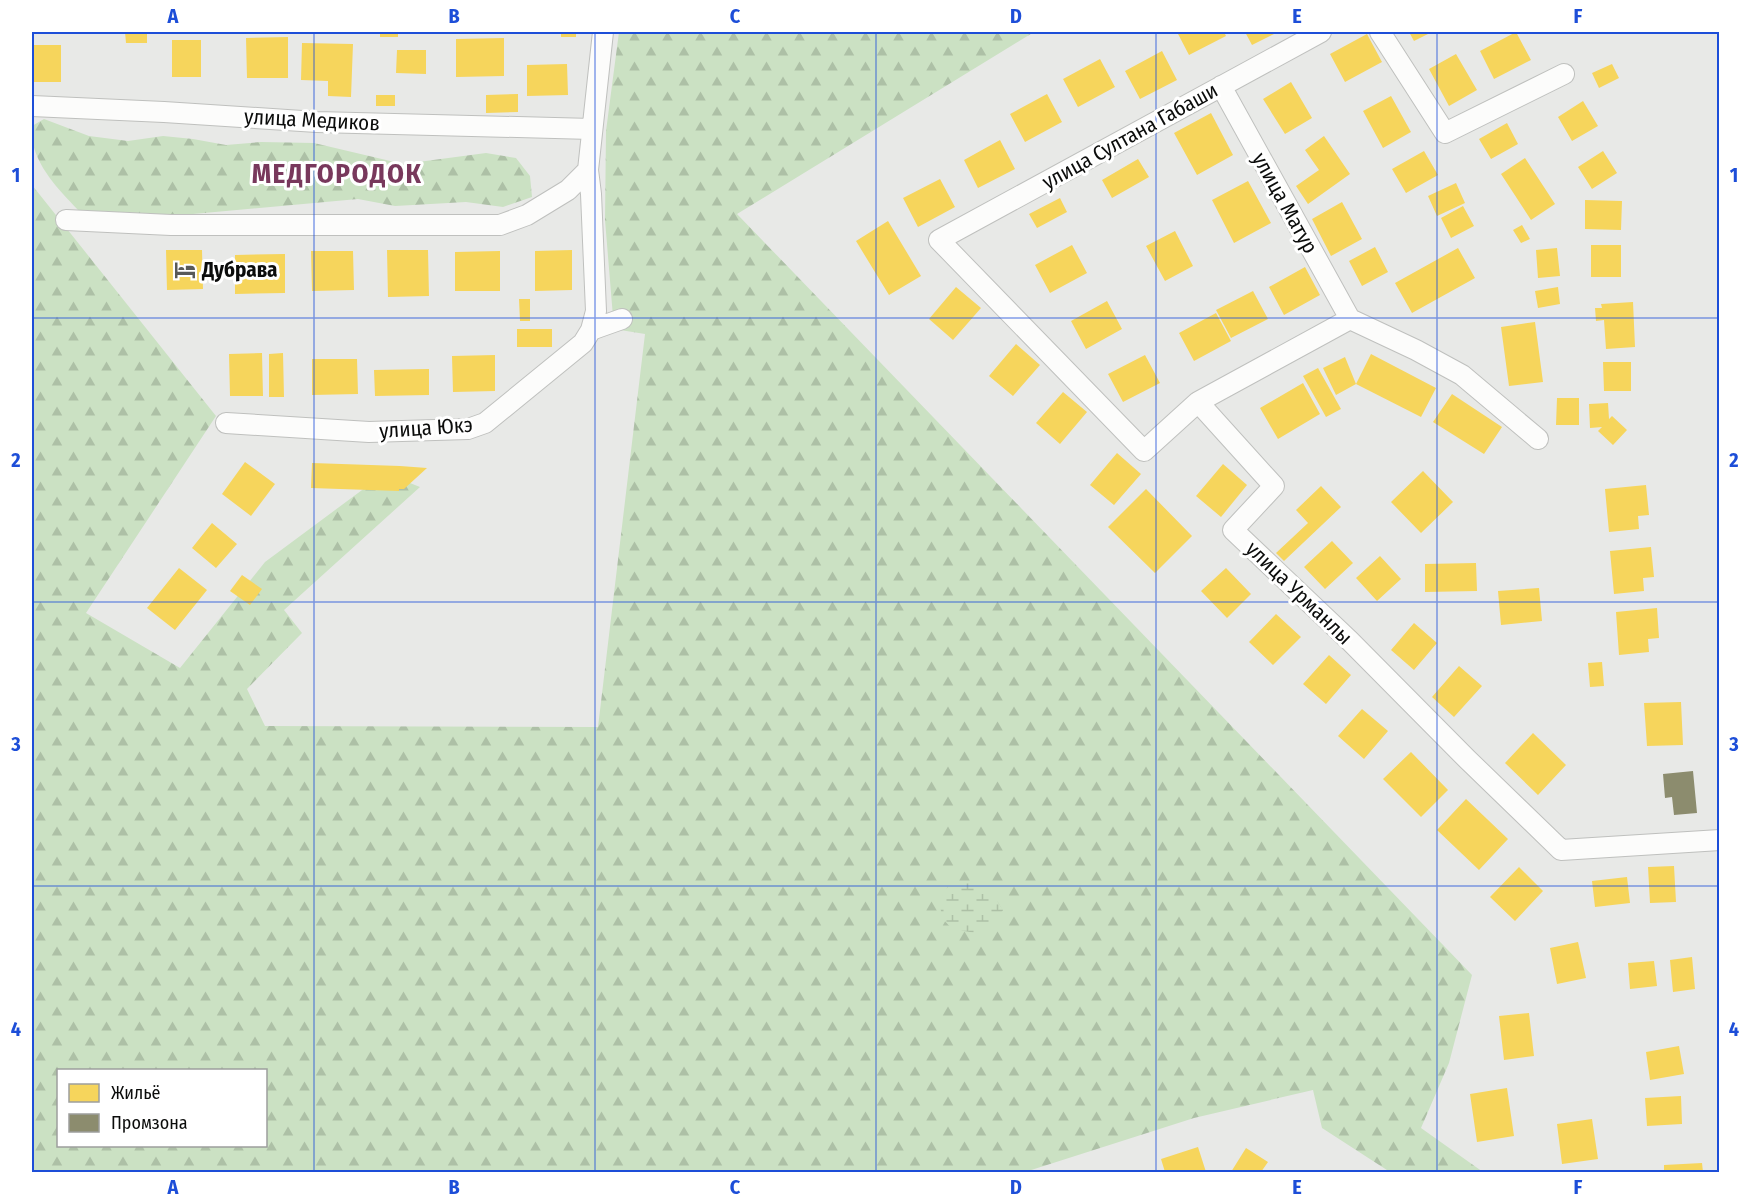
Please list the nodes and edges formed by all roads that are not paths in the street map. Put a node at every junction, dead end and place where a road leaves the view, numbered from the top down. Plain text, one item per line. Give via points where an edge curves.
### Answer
1 (603, 32) edge
2 (1320, 32) edge
3 (1380, 32) edge
4 (1564, 74) dead end
5 (1221, 86) junction
6 (32, 106) edge
7 (592, 129) junction
8 (588, 170) junction
9 (66, 220) dead end
10 (622, 319) dead end
11 (1350, 319) junction
12 (591, 330) junction
13 (1198, 402) junction
14 (226, 423) dead end
15 (1538, 439) dead end
16 (1719, 840) edge

1 - 7 street
2 - 5 street, улица Султана Габаши
3 - 4 street via 1445,134
5 - 11 street, улица Матур
5 - 13 street, улица Султана Габаши via 939,240 1144,451
6 - 7 street, улица Медиков via 317,122
7 - 8 street
8 - 9 street via 568,190 527,215 500,225 171,225
8 - 12 street via 596,311
10 - 12 street, улица Юкэ
11 - 13 street
11 - 15 street via 1462,375
12 - 14 street, улица Юкэ via 583,343 485,423 468,429 369,432
13 - 16 street, улица Урманлы via 1274,486 1233,530 1561,850

